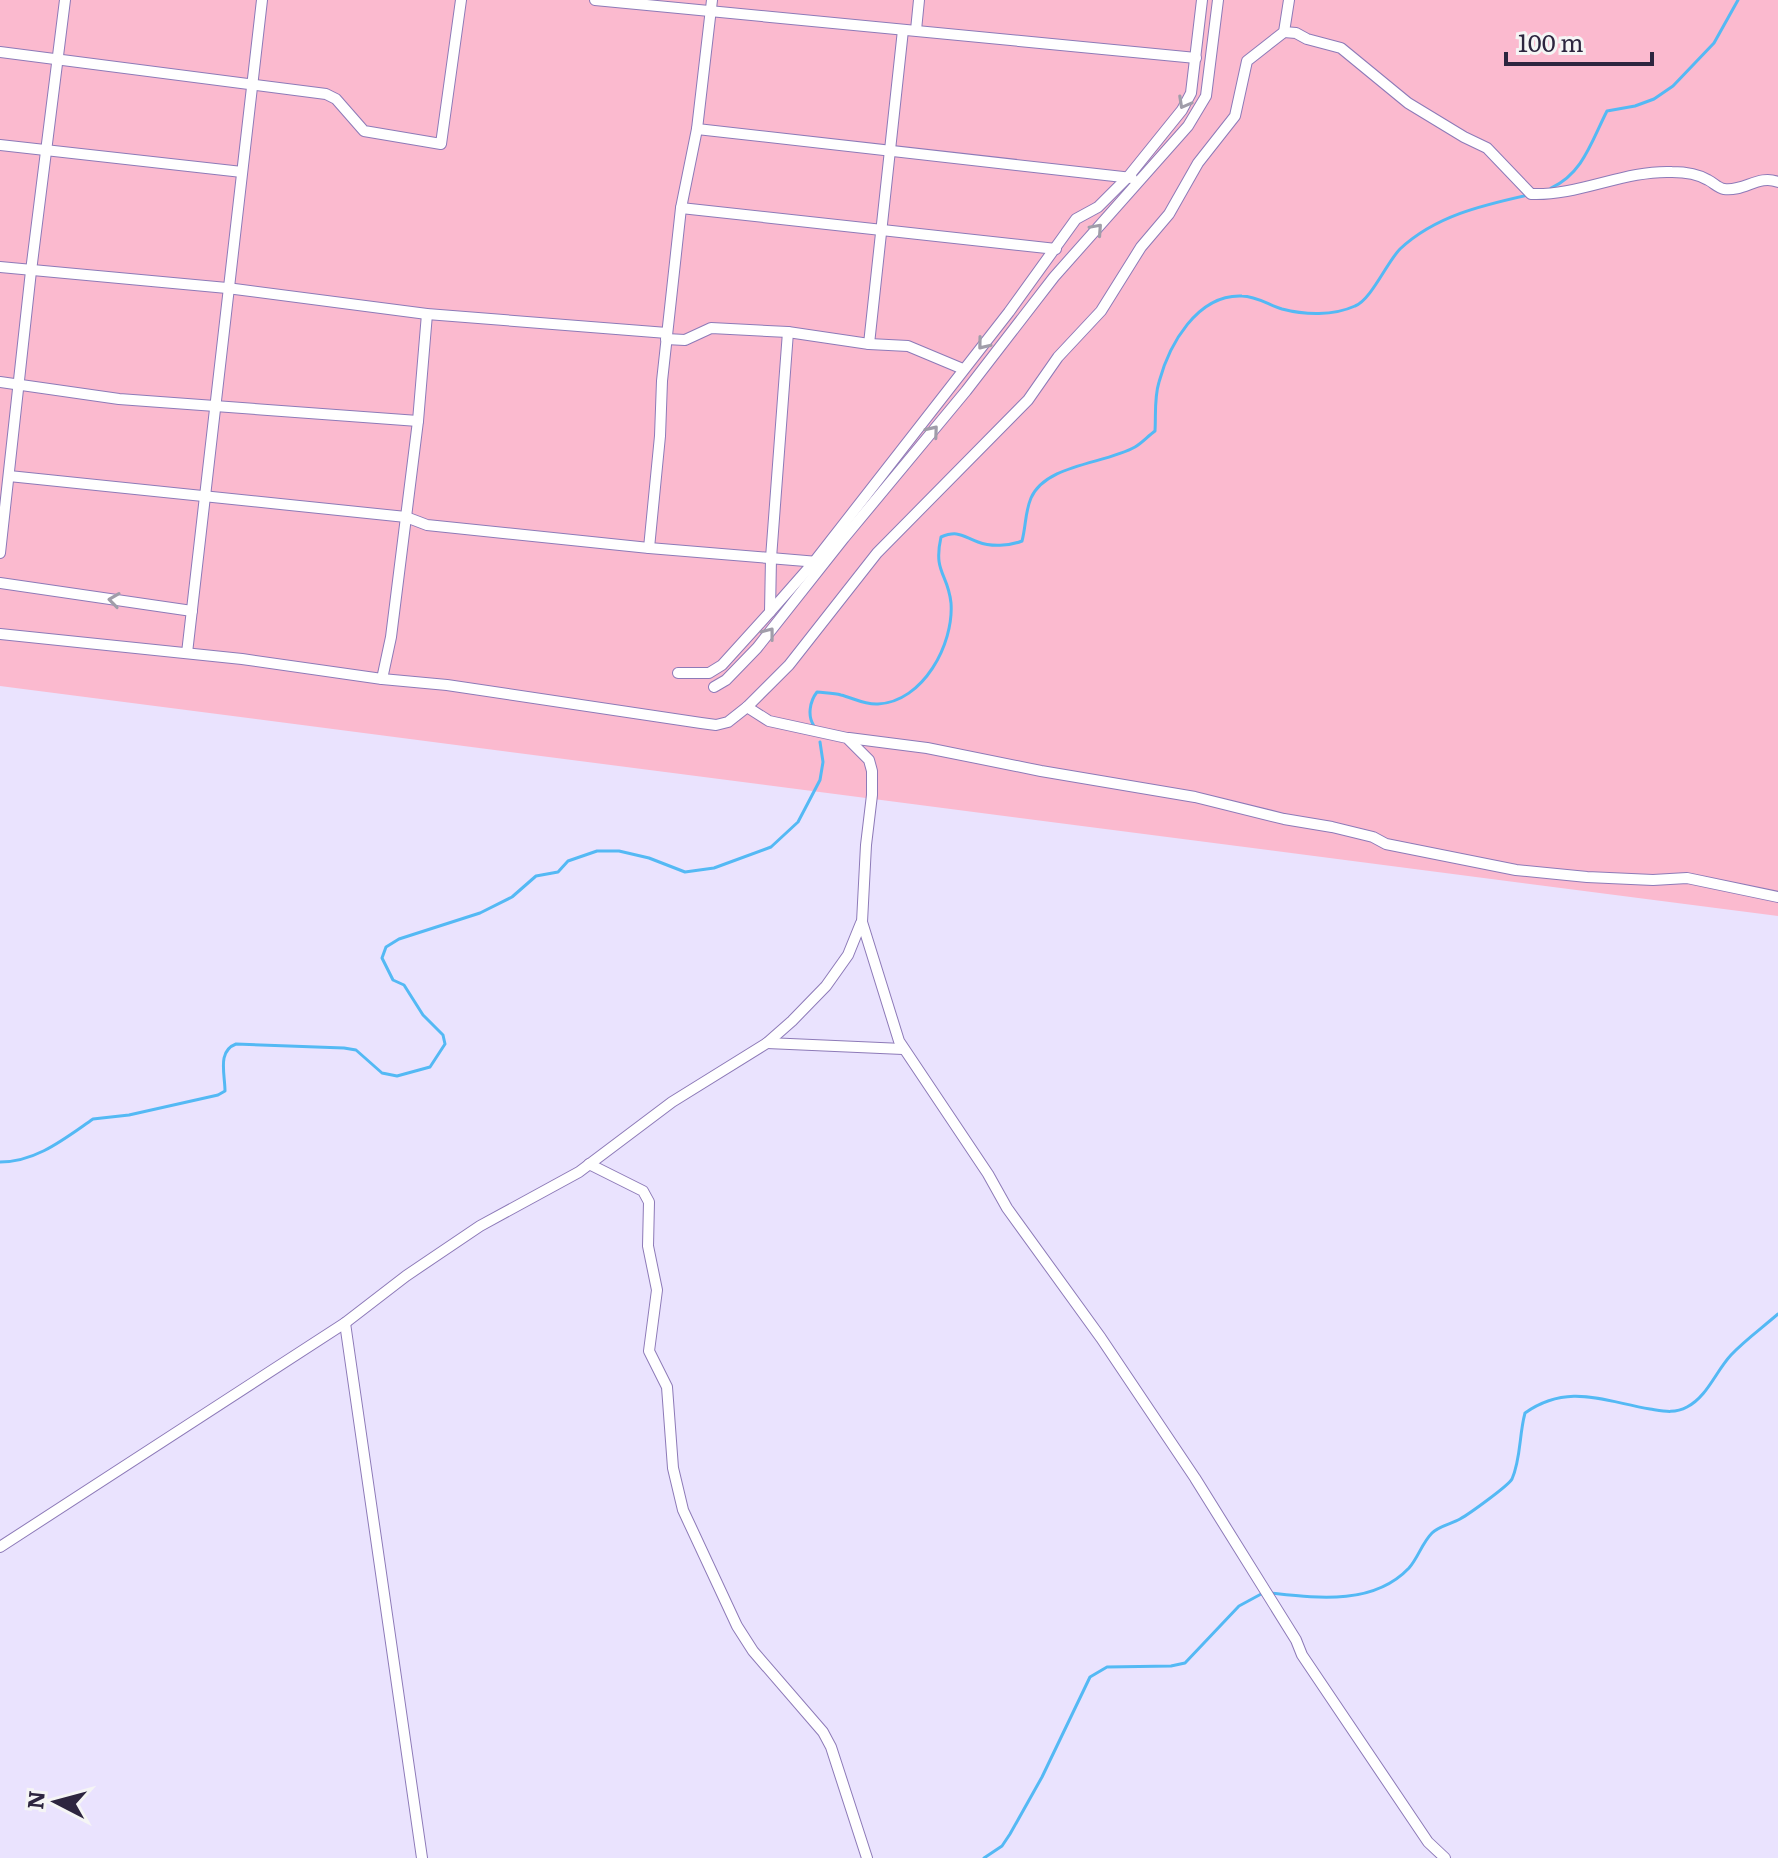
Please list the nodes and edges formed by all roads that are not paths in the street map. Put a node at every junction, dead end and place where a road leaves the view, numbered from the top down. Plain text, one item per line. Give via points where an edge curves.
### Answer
1 (65, 0) edge
2 (262, 0) edge
3 (461, 0) edge
4 (595, 0) edge
5 (712, 0) edge
6 (919, 0) edge
7 (1202, 0) edge
8 (1218, 0) edge
9 (1289, 0) edge
10 (711, 12) junction
11 (903, 30) junction
12 (916, 30) junction
13 (1284, 32) junction
14 (0, 52) edge
15 (1196, 58) junction
16 (59, 59) junction
17 (252, 84) junction
18 (697, 129) junction
19 (0, 145) edge
20 (47, 150) junction
21 (1149, 151) junction
22 (889, 152) junction
23 (1159, 160) junction
24 (242, 172) junction
25 (1128, 177) junction
26 (1141, 182) junction
27 (1778, 182) edge
28 (681, 208) junction
29 (881, 229) junction
30 (1056, 249) junction
31 (0, 267) edge
32 (31, 271) junction
33 (227, 288) junction
34 (1009, 312) junction
35 (427, 314) junction
36 (1022, 318) junction
37 (788, 332) junction
38 (666, 336) junction
39 (869, 344) junction
40 (963, 369) junction
41 (0, 382) edge
42 (20, 386) junction
43 (217, 404) junction
44 (418, 421) junction
45 (9, 476) junction
46 (205, 496) junction
47 (406, 517) junction
48 (649, 548) junction
49 (0, 553) edge
50 (771, 558) junction
51 (819, 562) junction
52 (0, 583) edge
53 (192, 611) junction
54 (770, 612) junction
55 (0, 634) edge
56 (187, 653) junction
57 (678, 673) dead end
58 (382, 679) junction
59 (714, 687) dead end
60 (747, 707) junction
61 (847, 738) junction
62 (1778, 897) edge
63 (862, 922) junction
64 (767, 1043) junction
65 (903, 1049) junction
66 (589, 1164) junction
67 (345, 1323) junction
68 (0, 1547) edge
69 (422, 1858) edge
70 (867, 1858) edge
71 (1445, 1858) edge

1 - 16 street
2 - 17 street
3 - 17 street via 441,144 364,131 331,95
4 - 10 street
5 - 10 street
6 - 12 street
7 - 15 street
8 - 23 street via 1206,96
9 - 13 street
10 - 11 street
10 - 18 street
11 - 12 street
11 - 22 street
12 - 15 street
13 - 27 street via 1341,48 1408,103 1487,148 1531,194 1671,172 1699,176 1721,189 1764,179
13 - 60 street via 1247,61 1235,116 1101,311 1013,418 877,553 789,665
14 - 16 street
15 -> 21 street via 1188,101
16 - 17 street
16 - 20 street
17 - 24 street
18 - 22 street
18 - 28 street
19 - 20 street
20 - 24 street
20 - 32 street
21 - 23 street
21 - 25 street
22 - 25 street
22 - 29 street
23 - 26 street
24 - 33 street
25 - 26 street
25 - 30 street via 1098,207 1076,219
36 -> 26 street
28 - 29 street
28 - 38 street
29 - 30 street
29 - 39 street
30 - 34 street
31 - 32 street
32 - 33 street
32 - 42 street
33 - 35 street
33 - 43 street
34 - 36 street
34 -> 40 street
35 - 38 street
35 - 44 street
51 -> 36 street
37 - 38 street via 711,328 685,340
37 - 39 street
37 - 50 street
38 - 48 street
39 - 40 street via 908,346
40 - 51 street
41 - 42 street
42 - 43 street
42 - 45 street
43 - 44 street
43 - 46 street
44 - 47 street
45 - 46 street
45 - 49 street
46 - 47 street
46 - 53 street
47 - 48 street via 427,525
47 - 58 street
48 - 50 street
50 - 51 street
50 - 54 street
51 - 54 street
59 -> 51 street via 757,648
53 -> 52 street
53 - 56 street
54 - 57 street via 722,665 709,673
55 - 56 street
56 - 58 street
58 - 60 street via 716,725
60 - 61 street via 769,721
61 - 62 street via 1195,797 1479,864 1587,877 1687,878
61 - 63 street via 869,760 872,771
63 - 64 street via 826,986
63 - 65 street
64 - 65 street
64 - 66 street via 672,1102
65 - 71 street via 1195,1478 1302,1655 1428,1842
66 - 67 street via 480,1226
66 - 70 street via 643,1191 649,1202 648,1246 657,1290 649,1351 667,1387 673,1468 683,1510 737,1626 831,1747
67 - 68 street
67 - 69 street

